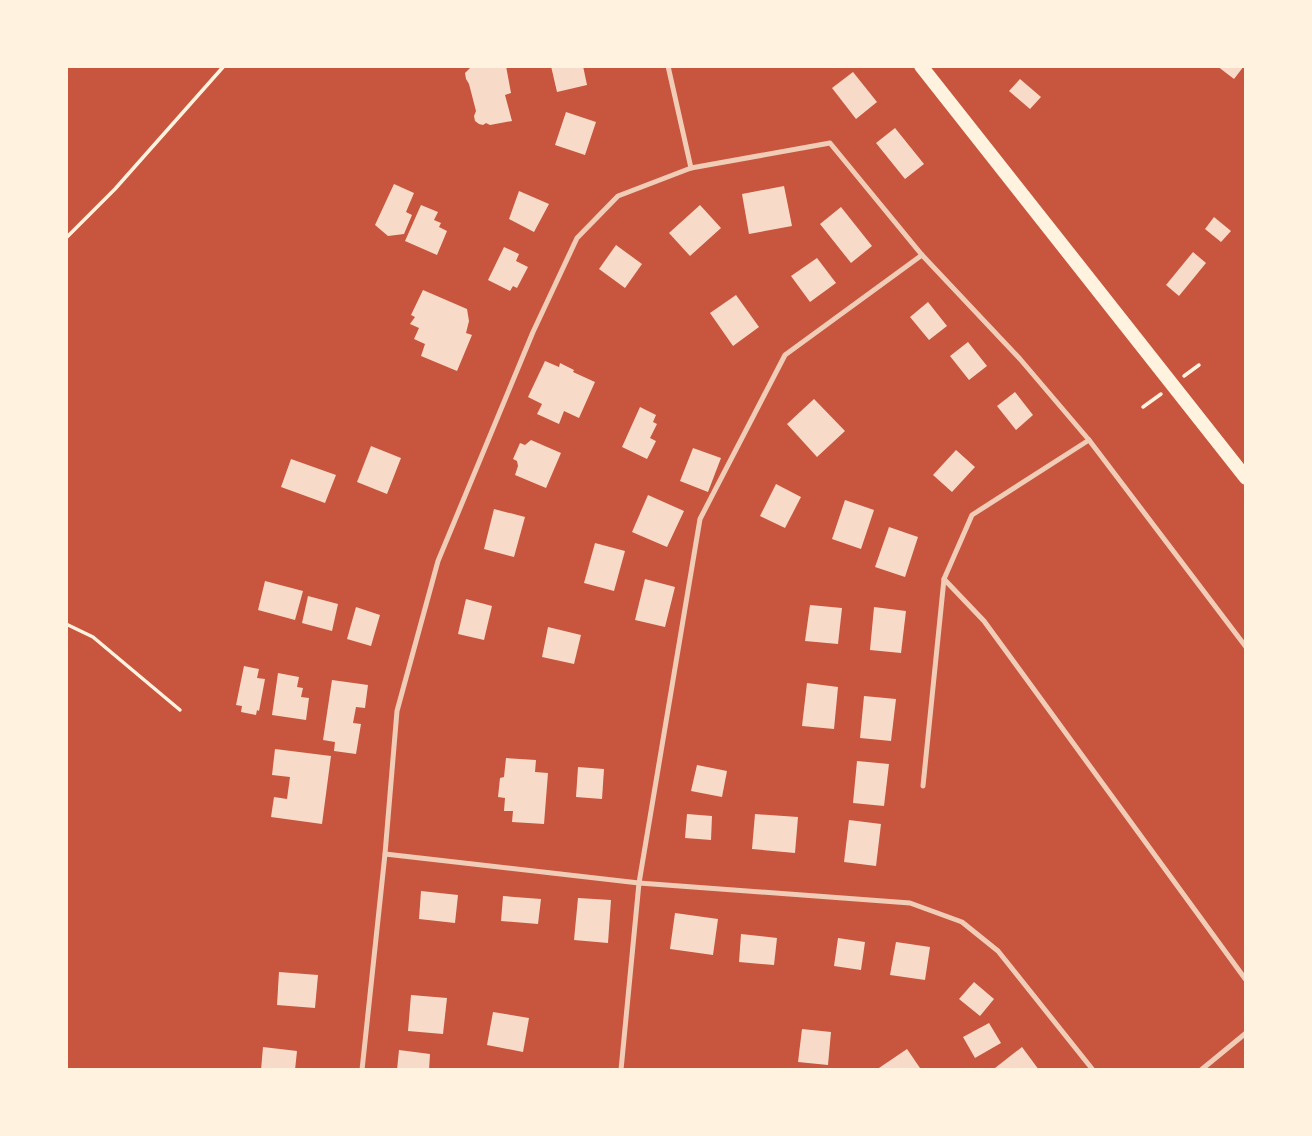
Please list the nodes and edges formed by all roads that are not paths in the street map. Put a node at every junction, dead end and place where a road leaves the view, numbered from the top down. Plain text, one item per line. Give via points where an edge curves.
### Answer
1 (668, 66) edge
2 (920, 66) edge
3 (691, 169) junction
4 (922, 255) junction
5 (1089, 440) junction
6 (1245, 478) edge
7 (944, 579) junction
8 (1245, 647) edge
9 (923, 786) dead end
10 (385, 854) junction
11 (639, 883) junction
12 (1245, 980) edge
13 (1245, 1033) edge
14 (362, 1069) edge
15 (621, 1069) edge
16 (1093, 1069) edge
17 (1201, 1069) edge

1 - 3 lane
2 - 6 main road
3 - 4 lane via 830,143
3 - 10 lane via 618,196 577,238 533,332 438,561 397,711
4 - 5 lane
4 - 11 lane via 785,355 700,519
5 - 7 lane via 972,515
5 - 8 lane
7 - 9 lane
7 - 12 lane via 984,621
10 - 11 lane
10 - 14 lane
11 - 15 lane
11 - 16 lane via 910,904 962,922 998,951
13 - 17 lane

